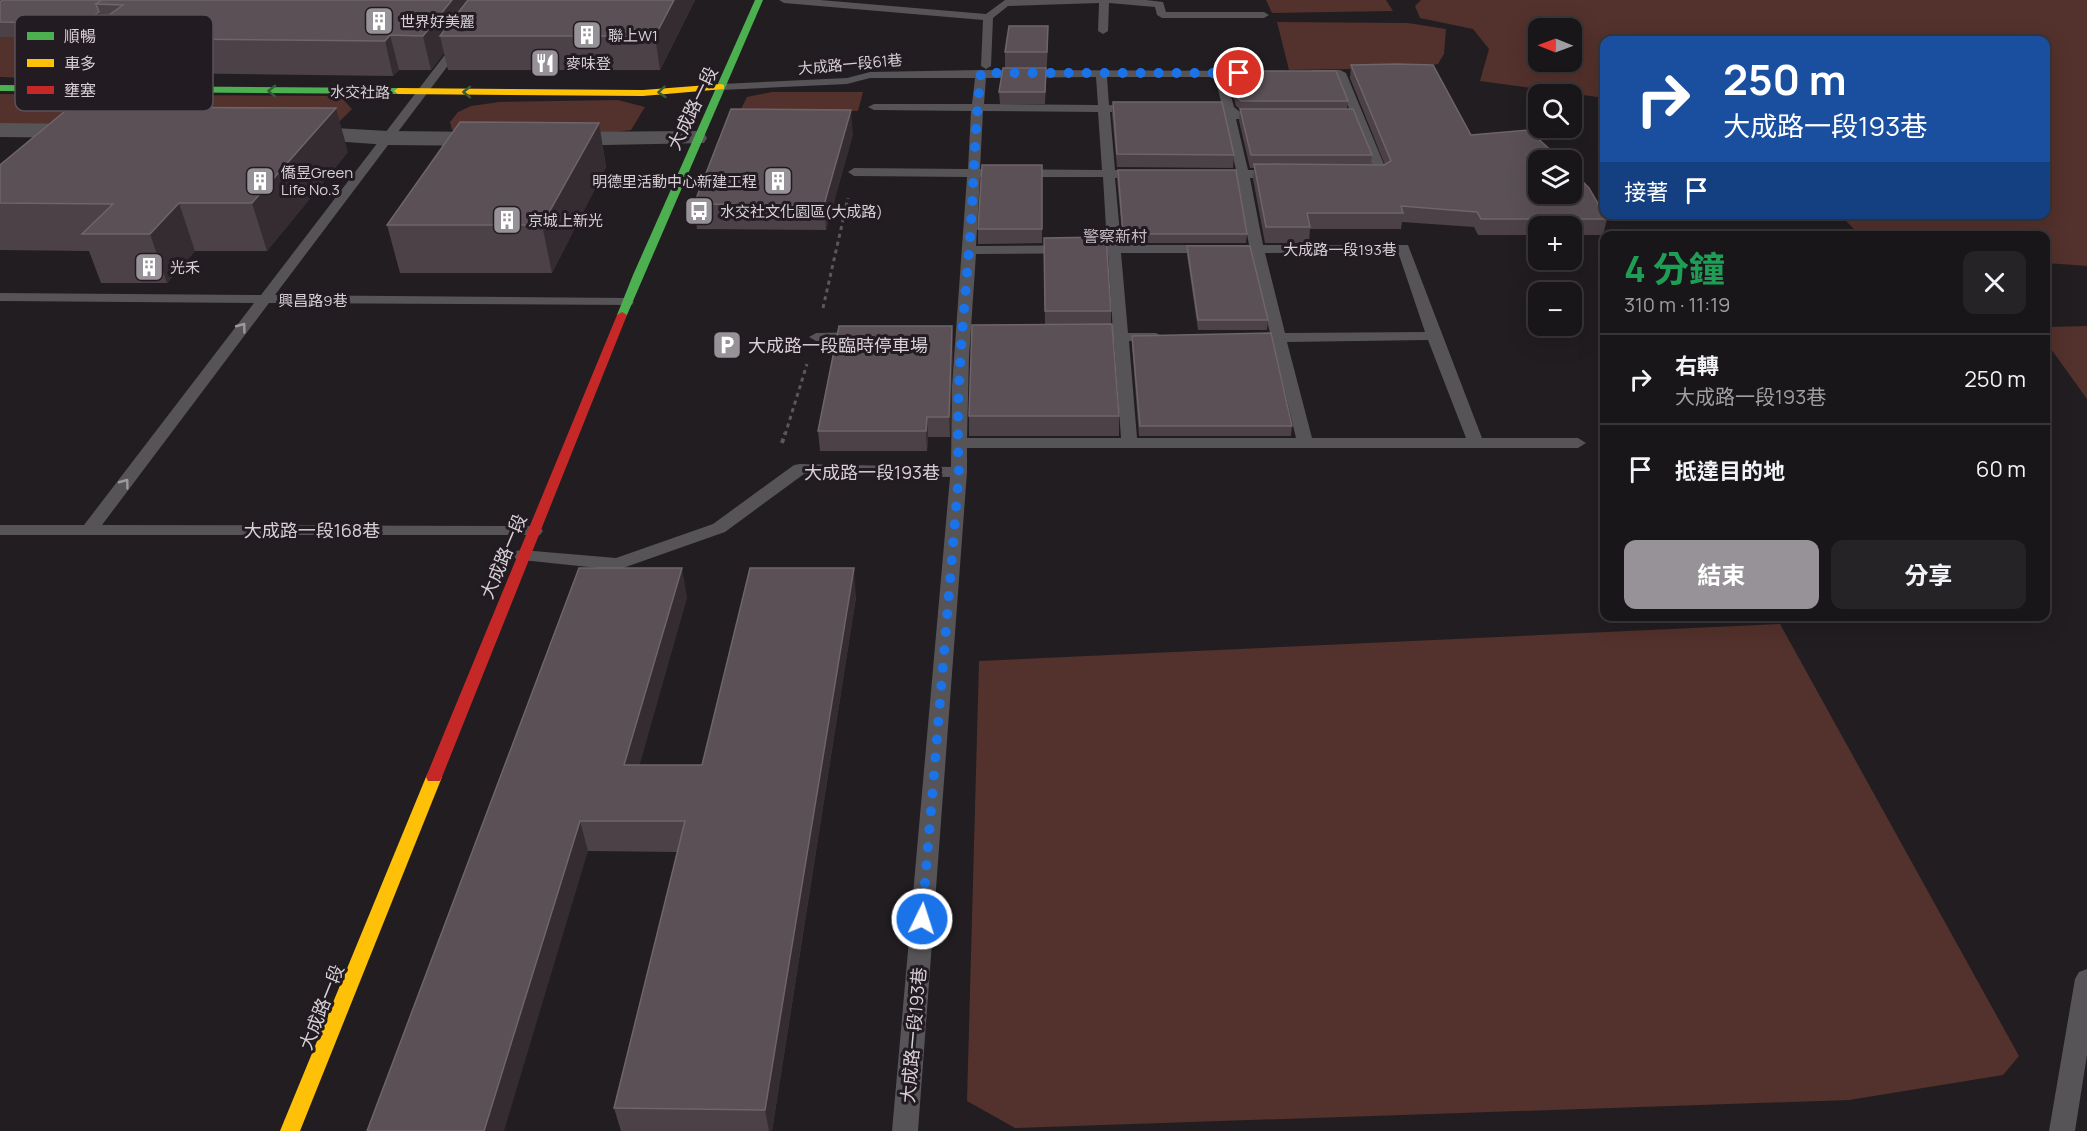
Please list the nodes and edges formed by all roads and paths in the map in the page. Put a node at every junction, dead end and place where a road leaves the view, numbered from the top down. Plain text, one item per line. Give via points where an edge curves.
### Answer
1 (759, 0) edge
2 (784, 0) edge
3 (1104, 0) edge
4 (888, 4) edge
5 (1264, 15) dead end
6 (988, 17) junction
7 (471, 28) edge
8 (1103, 31) dead end
9 (984, 69) junction
10 (1101, 73) junction
11 (1220, 73) junction
12 (1279, 73) edge
13 (1299, 73) edge
14 (0, 87) edge
15 (15, 87) edge
16 (721, 87) junction
17 (213, 90) edge
18 (421, 92) junction
19 (874, 106) dead end
20 (976, 109) junction
21 (1102, 109) junction
22 (1148, 109) edge
23 (1183, 109) edge
24 (1229, 109) junction
25 (1273, 115) edge
26 (0, 130) edge
27 (106, 131) edge
28 (282, 132) edge
29 (388, 138) junction
30 (696, 138) junction
31 (513, 139) edge
32 (536, 139) edge
33 (854, 172) joint
34 (974, 174) junction
35 (1108, 174) junction
36 (1153, 174) edge
37 (1198, 174) edge
38 (1243, 174) junction
39 (1289, 174) edge
40 (1359, 174) edge
41 (1257, 249) junction
42 (969, 250) junction
43 (1114, 251) junction
44 (0, 297) edge
45 (263, 300) junction
46 (627, 302) junction
47 (816, 336) junction
48 (872, 336) edge
49 (1434, 336) junction
50 (1076, 337) edge
51 (1122, 337) junction
52 (1166, 337) edge
53 (1234, 338) edge
54 (1279, 338) junction
55 (957, 443) junction
56 (1129, 443) junction
57 (1305, 443) junction
58 (1578, 443) dead end
59 (1476, 444) junction
60 (959, 472) junction
61 (766, 492) junction
62 (90, 529) junction
63 (0, 530) edge
64 (534, 531) junction
65 (522, 555) junction
66 (2087, 979) edge
67 (290, 1131) edge
68 (905, 1131) edge
69 (2062, 1131) edge

1 - 16 street, 大成路一段
2 - 4 lane
3 - 5 lane via 1159,4 1162,15
3 - 6 lane via 1005,3
3 - 8 lane
4 - 6 lane
6 - 9 lane
7 - 18 lane
9 - 10 lane
9 - 16 lane, 大成路一段61巷
9 - 20 lane, 大成路一段193巷
10 - 11 lane
10 - 21 lane
11 - 12 lane
11 - 24 lane, 大成路一段193巷
13 - 40 lane via 1340,73 1351,115 1382,174
14 - 15 street, 水交社路
16 -> 18 street, 水交社路 via 643,93
16 - 30 street, 大成路一段
18 -> 17 street, 水交社路
18 - 29 lane
19 - 20 lane
20 - 21 lane
20 - 34 lane, 大成路一段193巷
21 - 22 lane
21 - 35 lane
23 - 24 lane
24 - 25 lane via 1237,116
24 - 38 lane, 大成路一段193巷
26 - 27 street
28 - 29 street
29 - 31 street
29 - 45 lane
30 - 32 street
30 - 46 street, 大成路一段
33 - 34 lane
33 - 47 path
34 - 35 lane
34 - 42 lane, 大成路一段193巷
35 - 36 lane
35 - 43 lane
37 - 38 lane
38 - 39 lane
38 - 41 lane, 大成路一段193巷
41 - 43 lane, 大成路一段193巷
41 - 49 lane, 大成路一段193巷 via 1403,248
41 - 54 lane, 大成路一段193巷
42 - 43 lane, 大成路一段193巷
42 - 55 lane, 大成路一段193巷
43 - 51 lane
44 - 45 lane, 興昌路9巷
45 - 46 lane, 興昌路9巷
62 -> 45 lane
46 - 64 street, 大成路一段
47 - 48 lane
47 - 61 path
49 - 54 lane
49 - 59 lane, 大成路一段193巷
50 - 51 lane
51 - 52 lane
51 - 56 lane
53 - 54 lane
54 - 57 lane, 大成路一段193巷
55 - 56 lane, 大成路一段193巷
55 - 60 lane, 大成路一段193巷
56 - 57 lane, 大成路一段193巷
57 - 59 lane, 大成路一段193巷
58 - 59 lane, 大成路一段193巷
60 - 61 lane, 大成路一段193巷 via 800,469
60 - 68 lane, 大成路一段193巷
61 - 65 lane, 大成路一段193巷 via 719,528 617,564
62 - 63 lane, 大成路一段168巷
62 - 64 lane, 大成路一段168巷
64 - 65 street, 大成路一段
65 - 67 street, 大成路一段
66 - 69 lane

